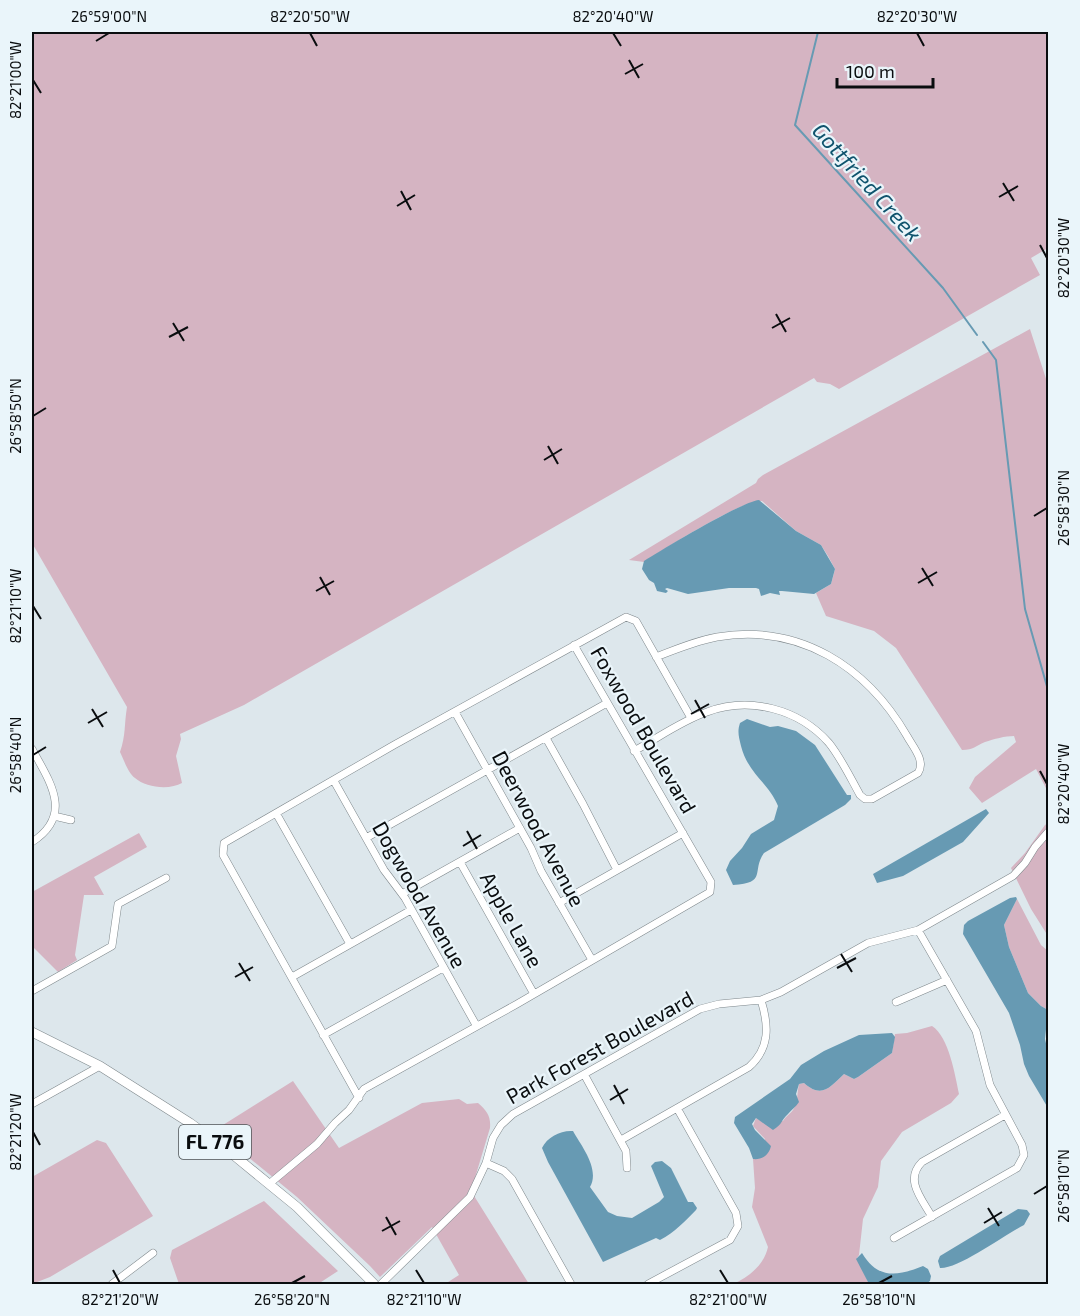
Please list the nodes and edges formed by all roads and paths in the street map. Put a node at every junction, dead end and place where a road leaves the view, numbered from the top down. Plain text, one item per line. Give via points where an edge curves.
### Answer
1 (574, 645) junction
2 (656, 657) junction
3 (607, 704) junction
4 (456, 712) junction
5 (692, 718) junction
6 (546, 738) junction
7 (32, 749) edge
8 (634, 751) junction
9 (488, 770) junction
10 (334, 781) junction
11 (276, 813) junction
12 (54, 816) junction
13 (71, 820) dead end
14 (520, 828) junction
15 (1048, 832) edge
16 (683, 833) junction
17 (366, 838) junction
18 (32, 842) edge
19 (460, 862) junction
20 (616, 870) junction
21 (165, 878) dead end
22 (402, 894) junction
23 (559, 903) junction
24 (411, 910) junction
25 (918, 930) junction
26 (350, 944) junction
27 (592, 960) junction
28 (443, 968) junction
29 (292, 977) junction
30 (947, 980) junction
31 (32, 991) edge
32 (534, 994) junction
33 (761, 1000) junction
34 (896, 1002) dead end
35 (476, 1026) junction
36 (32, 1032) edge
37 (323, 1035) junction
38 (100, 1065) junction
39 (584, 1074) junction
40 (359, 1098) junction
41 (32, 1104) edge
42 (676, 1108) junction
43 (1005, 1115) junction
44 (621, 1140) junction
45 (486, 1163) junction
46 (627, 1168) dead end
47 (269, 1184) junction
48 (932, 1217) junction
49 (894, 1238) dead end
50 (153, 1253) dead end
51 (112, 1284) edge
52 (374, 1284) edge
53 (381, 1284) edge
54 (571, 1284) edge
55 (648, 1284) edge

1 - 2 street via 630,617
1 - 3 street, Foxwood Boulevard
1 - 4 street, Foxwood Boulevard
2 - 5 street
2 - 5 street via 700,641 736,635 775,638 814,649 847,667 876,692 897,720 921,765 918,773 873,799 865,799 827,741 793,716 768,707 741,705
3 - 6 street
3 - 8 street, Foxwood Boulevard
4 - 9 street, Deerwood Avenue
4 - 10 street, Foxwood Boulevard
5 - 8 street
6 - 9 street
6 - 20 street
7 - 12 street via 53,787
8 - 16 street, Foxwood Boulevard
9 - 14 street, Deerwood Avenue
9 - 17 street
10 - 11 street, Foxwood Boulevard
10 - 17 street, Dogwood Avenue
11 - 26 street
11 - 29 street, Foxwood Boulevard via 226,841 222,850
12 - 13 street
12 - 18 street via 46,831
14 - 19 street
14 - 23 street, Deerwood Avenue
15 - 25 street, Park Forest Boulevard via 1013,876
16 - 20 street
16 - 27 street, Foxwood Boulevard via 711,882 710,892
17 - 22 street, Dogwood Avenue
19 - 22 street
19 - 32 street, Apple Lane
20 - 23 street
21 - 31 street via 118,904 112,946
22 - 24 street, Dogwood Avenue
23 - 27 street, Deerwood Avenue
24 - 26 street
24 - 28 street, Dogwood Avenue
25 - 30 street
25 - 33 street, Park Forest Boulevard via 868,943
26 - 29 street
27 - 32 street, Foxwood Boulevard
28 - 35 street, Dogwood Avenue
28 - 37 street
29 - 37 street, Foxwood Boulevard
30 - 34 street
30 - 43 street via 976,1031 990,1084
32 - 35 street, Foxwood Boulevard
33 - 39 street, Park Forest Boulevard via 700,1009
33 - 42 street via 767,1036 757,1060
35 - 40 street, Foxwood Boulevard via 377,1081 364,1089
36 - 38 main road, FL 776
37 - 40 street, Foxwood Boulevard
38 - 41 street
38 - 47 main road, FL 776 via 190,1124
39 - 44 street
39 - 45 street, Park Forest Boulevard via 506,1120 493,1138
40 - 47 street, Foxwood Boulevard via 317,1144
42 - 44 street
42 - 55 street via 735,1213 738,1226 730,1239
43 - 48 street via 1023,1150 1019,1166
43 - 48 street via 918,1166 914,1184
44 - 46 street
45 - 53 street, Park Forest Boulevard via 470,1197
45 - 54 street via 508,1174
47 - 52 main road, FL 776
48 - 49 street
50 - 51 street

